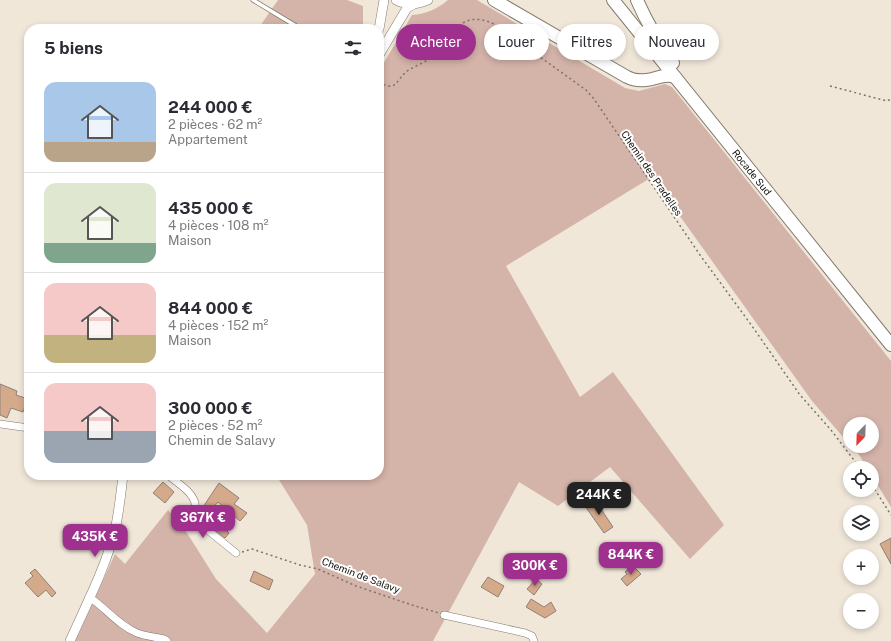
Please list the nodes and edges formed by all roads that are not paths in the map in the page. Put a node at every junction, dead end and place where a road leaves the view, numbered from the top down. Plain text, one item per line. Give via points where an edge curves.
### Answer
1 (253, 0) edge
2 (384, 0) edge
3 (396, 0) edge
4 (428, 0) edge
5 (494, 0) edge
6 (613, 0) edge
7 (637, 0) edge
8 (414, 4) junction
9 (293, 24) edge
10 (380, 24) edge
11 (384, 47) edge
12 (675, 77) junction
13 (751, 171) junction
14 (891, 345) edge
15 (0, 424) edge
16 (24, 427) edge
17 (122, 480) edge
18 (174, 480) edge
19 (236, 553) road end
20 (89, 598) junction
21 (444, 614) road end
22 (70, 641) edge
23 (167, 641) edge
24 (534, 641) edge

1 - 9 lane
2 - 10 street
3 - 8 street
4 - 8 street
5 - 12 main road via 627,77 641,81 664,75
6 - 12 main road, Rocade Sud
7 - 13 main road via 661,46
8 - 11 street via 407,8
12 - 13 main road, Rocade Sud
13 - 14 main road, Rocade Sud
15 - 16 street
17 - 20 street via 115,529 104,564
18 - 19 street via 193,499 196,507 195,520
20 - 22 street
20 - 23 street via 118,622 136,632
21 - 24 street via 525,633 532,636

